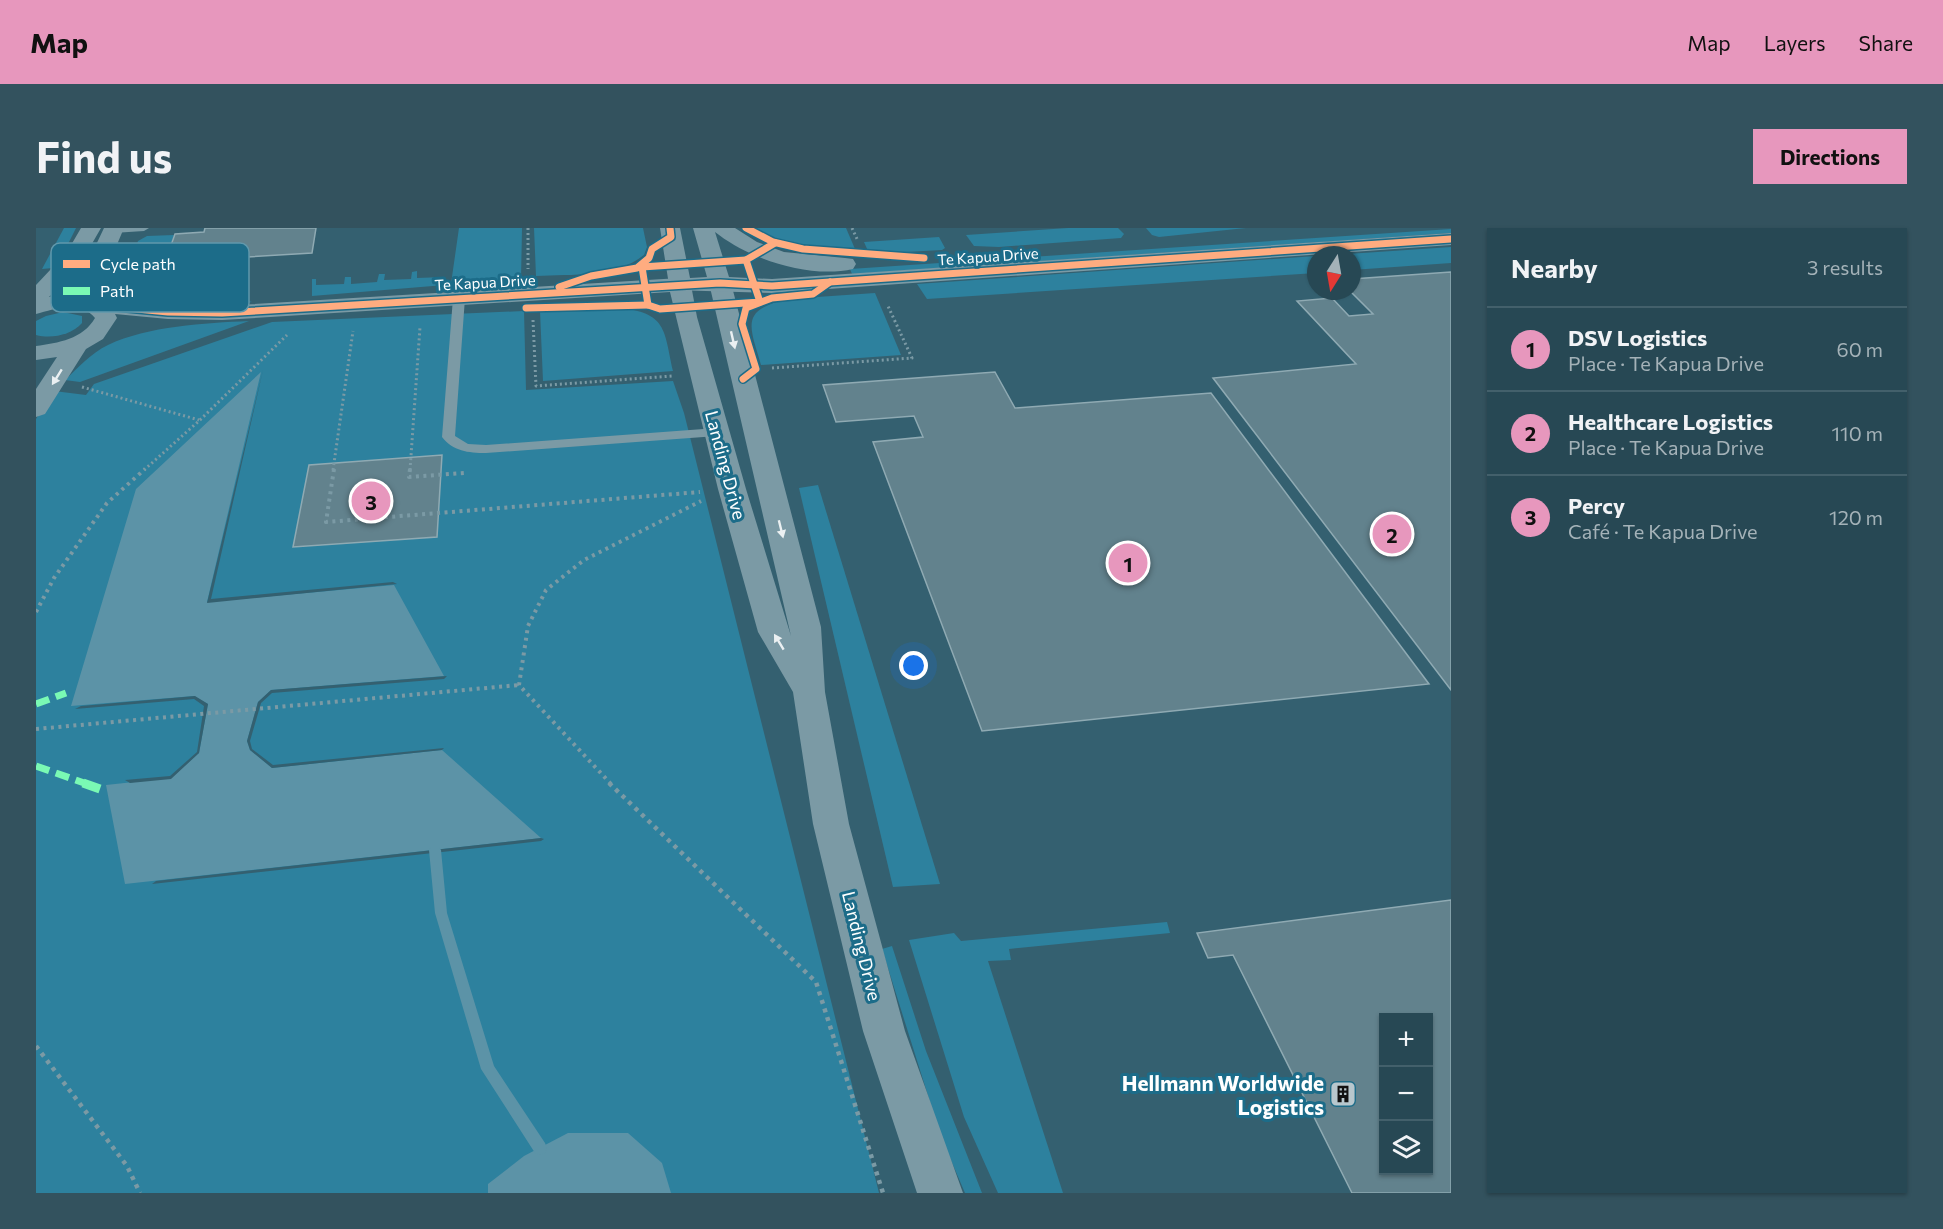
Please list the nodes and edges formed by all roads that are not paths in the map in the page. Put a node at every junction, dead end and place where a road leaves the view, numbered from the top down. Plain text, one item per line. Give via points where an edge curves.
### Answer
1 (91, 228) edge
2 (144, 228) edge
3 (670, 228) edge
4 (703, 228) edge
5 (722, 228) edge
6 (1360, 228) edge
7 (113, 229) edge
8 (1451, 239) edge
9 (83, 243) edge
10 (107, 243) edge
11 (846, 264) junction
12 (51, 283) edge
13 (720, 283) junction
14 (680, 285) junction
15 (36, 297) edge
16 (459, 298) junction
17 (51, 303) edge
18 (36, 306) edge
19 (249, 311) edge
20 (103, 312) edge
21 (206, 312) edge
22 (238, 312) edge
23 (222, 313) junction
24 (81, 342) junction
25 (36, 352) edge
26 (36, 409) edge
27 (717, 432) junction
28 (809, 692) junction
29 (940, 1193) edge

1 - 9 street
2 - 7 lane
3 - 14 street, Landing Drive
4 - 13 street, Landing Drive
5 - 11 street via 746,246 781,257
6 - 11 street, Te Kapua Drive
7 - 10 street
8 - 13 street, Te Kapua Drive via 772,286
11 - 13 street, Te Kapua Drive via 761,272
12 - 15 street
13 - 14 street, Te Kapua Drive
13 -> 28 street, Landing Drive via 750,374 806,627
14 - 16 street, Te Kapua Drive
14 - 27 street, Landing Drive
16 - 19 street, Te Kapua Drive
16 - 27 lane via 448,437 454,445 468,449 500,448
17 - 18 street, Te Kapua Drive
20 - 24 street via 104,325
21 - 23 street, Te Kapua Drive
22 - 23 street, Te Kapua Drive
23 - 24 street, Te Kapua Drive
24 - 25 street, Te Kapua Drive
24 -> 26 street
28 -> 27 street, Landing Drive via 773,632
28 - 29 street, Landing Drive via 831,824 884,1031

